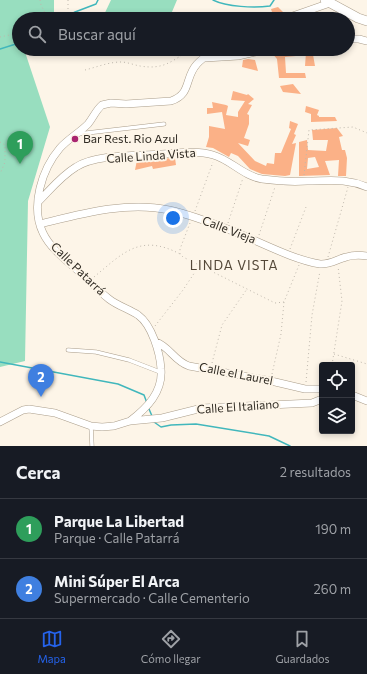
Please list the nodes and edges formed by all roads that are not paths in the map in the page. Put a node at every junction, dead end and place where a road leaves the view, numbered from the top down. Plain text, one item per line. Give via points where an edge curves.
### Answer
1 (327, 1) edge
2 (301, 12) edge
3 (347, 12) edge
4 (355, 16) edge
5 (367, 21) edge
6 (355, 39) edge
7 (367, 41) edge
8 (208, 56) edge
9 (234, 56) edge
10 (205, 58) junction
11 (164, 124) dead end
12 (75, 135) junction
13 (367, 187) edge
14 (38, 202) junction
15 (40, 224) junction
16 (367, 256) edge
17 (156, 342) junction
18 (68, 350) dead end
19 (162, 372) junction
20 (319, 389) edge
21 (355, 397) edge
22 (319, 400) edge
23 (367, 401) edge
24 (130, 421) junction
25 (0, 422) edge
26 (91, 426) junction
27 (92, 446) edge

1 - 2 street
1 - 3 street
4 - 5 street
6 - 7 street
8 - 10 street, Calle Patarrá
9 - 10 street
10 - 12 street, Calle Patarrá via 193,70 181,96 170,101 106,103 99,107 88,124
11 - 12 lane
12 - 14 street, Calle Patarrá via 54,156 39,187
13 - 14 street, Calle Linda Vista via 350,181 278,181 254,177 216,155 183,153 88,161 65,174
14 - 15 street, Calle Patarrá
15 - 16 street, Calle Vieja via 104,210 167,210 193,216 289,254 324,264 345,257
15 - 17 street, Calle Patarrá via 43,234 54,248 113,302 140,316
17 - 19 street, Calle Patarrá
17 - 20 street, Calle el Laurel via 183,364 305,389
18 - 19 lane via 96,352
19 - 24 street, Calle Patarrá via 153,399
21 - 23 street
22 - 24 street, Calle El Italiano via 312,403 202,408 162,418
24 - 26 street, Calle El Italiano via 114,426
25 - 26 street, Calle El Italiano via 29,409 55,413
26 - 27 lane

